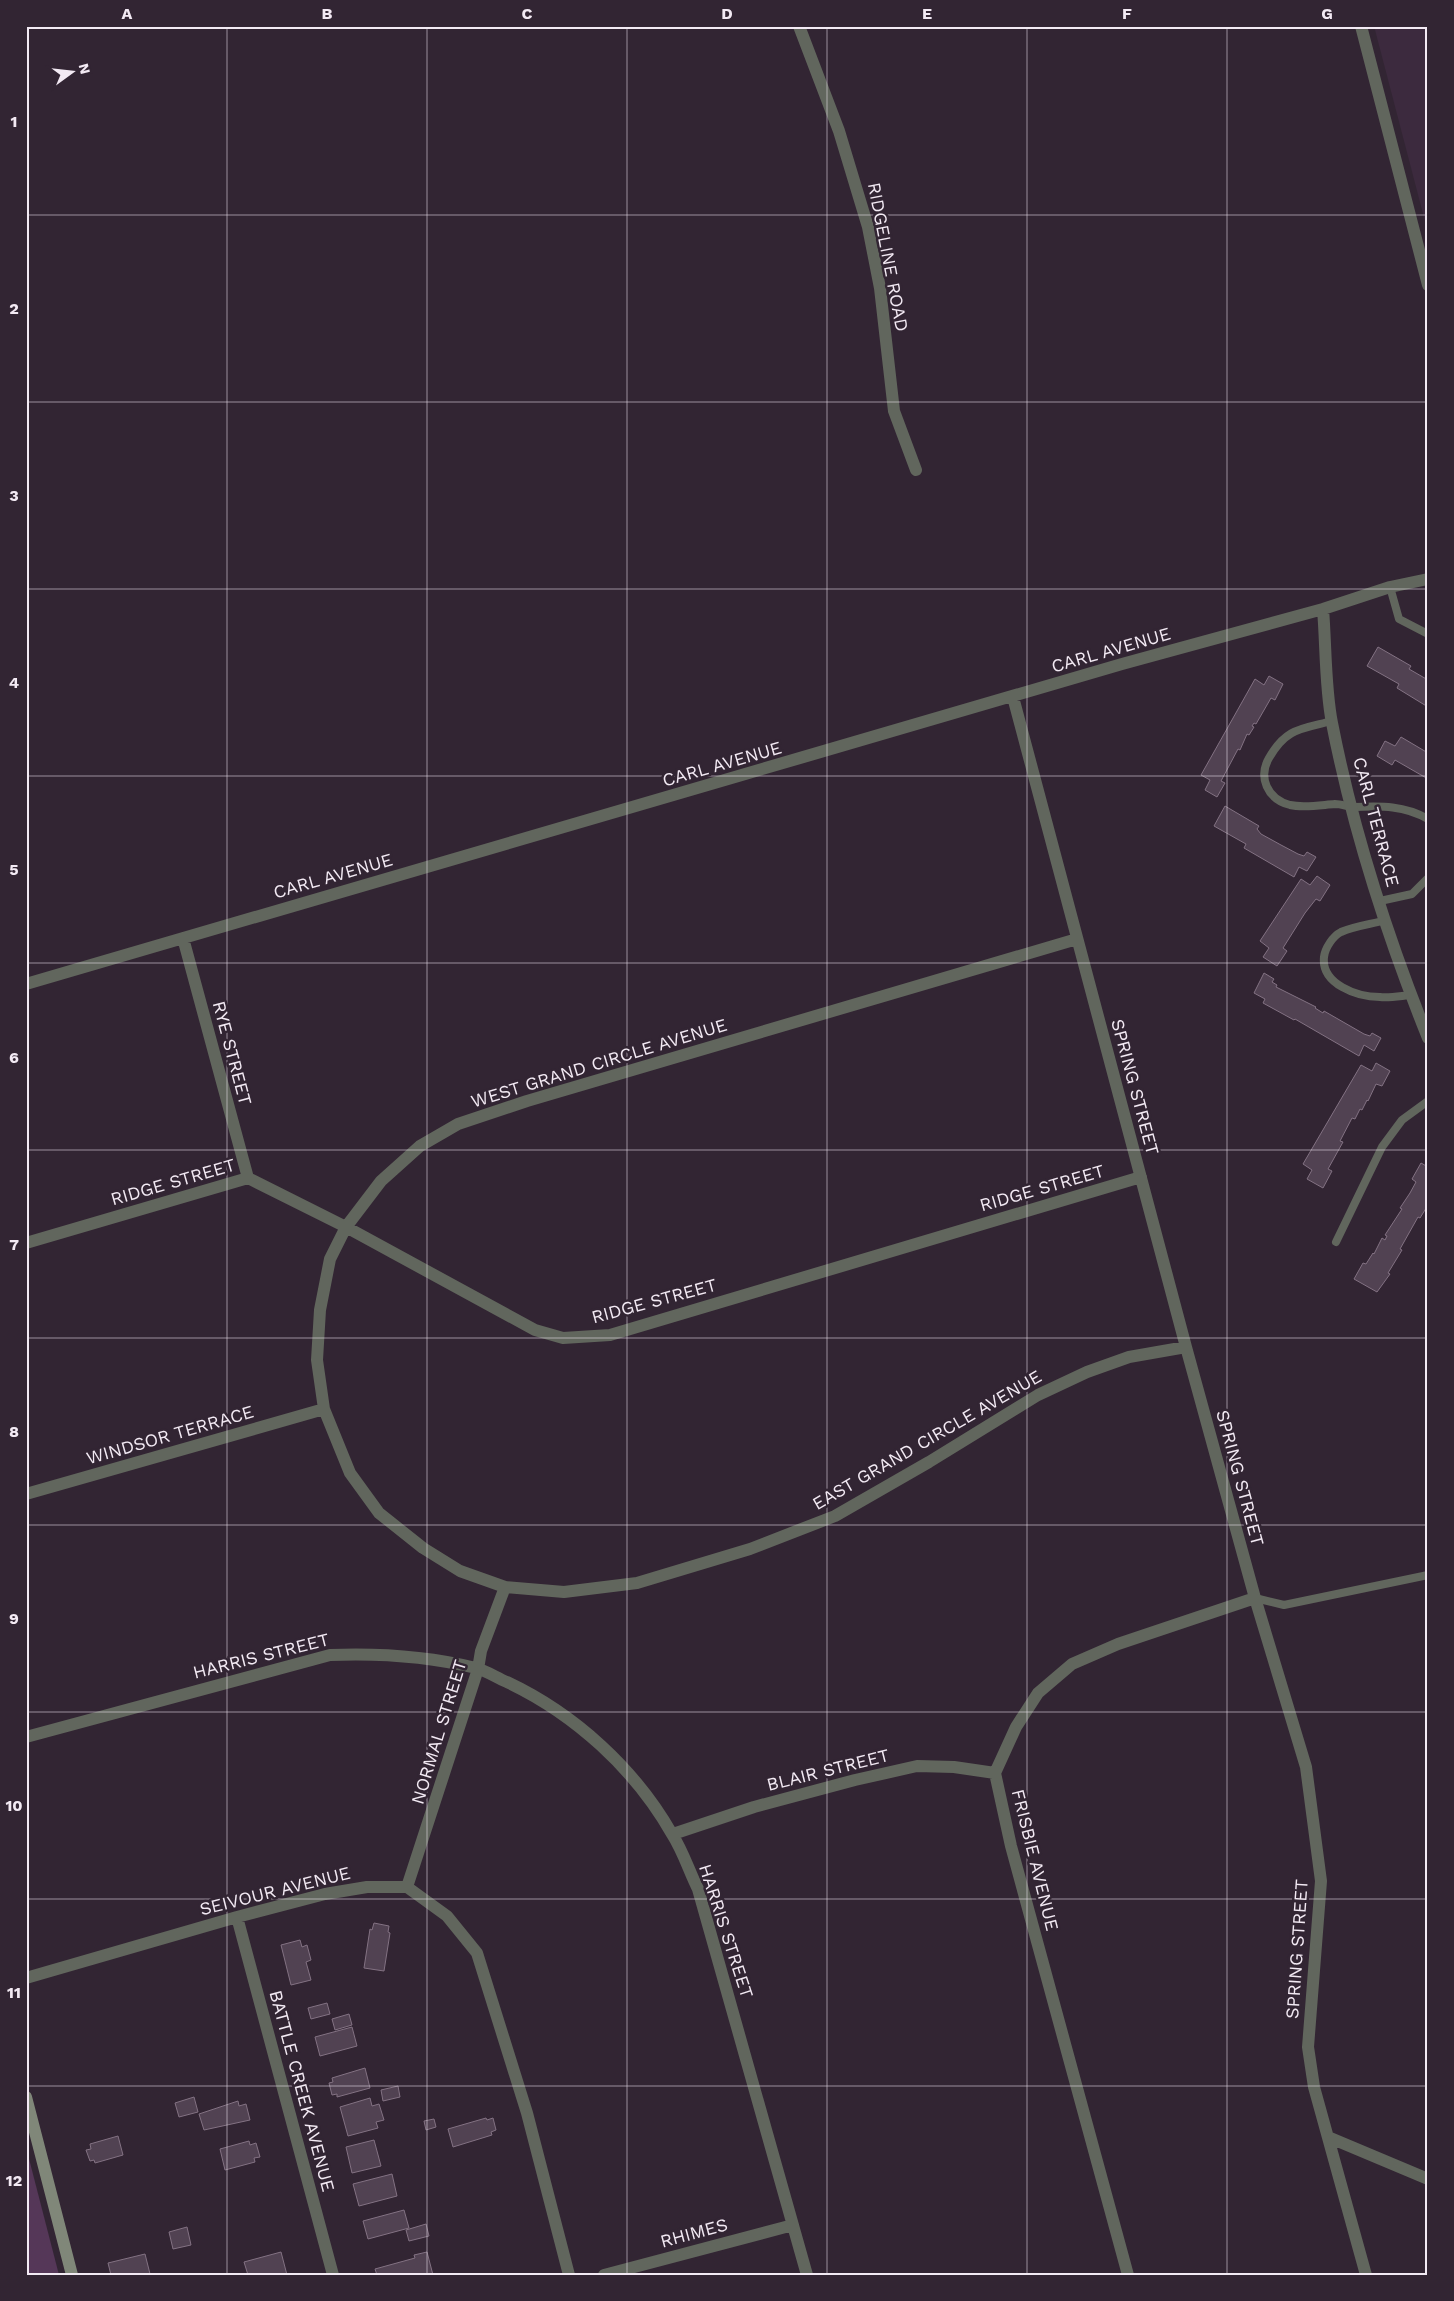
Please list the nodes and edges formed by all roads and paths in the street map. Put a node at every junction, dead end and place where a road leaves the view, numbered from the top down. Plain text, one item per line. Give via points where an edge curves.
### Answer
1 (799, 26) edge
2 (1361, 26) edge
3 (1428, 285) edge
4 (916, 470) dead end
5 (1428, 579) edge
6 (1390, 587) junction
7 (1323, 610) junction
8 (1428, 634) edge
9 (1013, 697) junction
10 (1332, 721) junction
11 (1352, 807) junction
12 (1428, 819) edge
13 (1428, 878) edge
14 (1380, 902) junction
15 (1386, 920) junction
16 (183, 938) junction
17 (1077, 939) junction
18 (26, 984) edge
19 (1410, 995) junction
20 (1428, 1038) edge
21 (1428, 1101) edge
22 (1141, 1177) junction
23 (248, 1178) junction
24 (346, 1227) junction
25 (1336, 1242) dead end
26 (26, 1243) edge
27 (1186, 1347) junction
28 (324, 1409) junction
29 (26, 1494) edge
30 (1428, 1575) edge
31 (505, 1587) junction
32 (1255, 1598) junction
33 (478, 1669) junction
34 (26, 1737) edge
35 (995, 1773) junction
36 (673, 1834) junction
37 (408, 1887) junction
38 (237, 1917) junction
39 (26, 1978) edge
40 (26, 2097) edge
41 (1328, 2137) junction
42 (1428, 2179) edge
43 (793, 2225) junction
44 (72, 2275) edge
45 (333, 2275) edge
46 (569, 2275) edge
47 (604, 2275) edge
48 (807, 2275) edge
49 (1128, 2275) edge
50 (1366, 2275) edge

1 - 4 street, RIDGELINE ROAD via 839,130 868,227 880,288 894,411
2 - 3 street
5 - 6 street, CARL AVENUE
6 - 7 street, CARL AVENUE
6 - 8 lane via 1399,619
7 - 9 street, CARL AVENUE
7 - 10 street, CARL TERRACE
9 - 16 street, CARL AVENUE
9 - 17 street, SPRING STREET
10 - 11 street, CARL TERRACE
10 - 11 lane via 1291,732 1277,745 1263,775 1274,797 1289,805 1338,804
11 - 12 lane via 1401,808
11 - 14 street, CARL TERRACE
13 - 14 lane via 1412,894
14 - 15 street, CARL TERRACE
15 - 19 street, CARL TERRACE
15 - 19 lane via 1340,932 1324,954 1324,966 1332,979 1346,990 1380,997
16 - 18 street, CARL AVENUE
16 - 23 street, RYE STREET
17 - 22 street, SPRING STREET
17 - 24 street, WEST GRAND CIRCLE AVENUE via 546,1095 458,1124 420,1146 382,1181
19 - 20 street, CARL TERRACE
21 - 25 lane via 1402,1120 1386,1141
22 - 24 street, RIDGE STREET via 610,1334 563,1338 535,1330
22 - 27 street, SPRING STREET
23 - 24 street, RIDGE STREET
23 - 26 street, RIDGE STREET
24 - 28 street, WEST GRAND CIRCLE AVENUE via 330,1259 320,1310 318,1360
27 - 31 street, EAST GRAND CIRCLE AVENUE via 1129,1357 1087,1372 1046,1391 835,1516 750,1549 637,1582 564,1592
27 - 32 street, SPRING STREET
28 - 29 street, WINDSOR TERRACE
28 - 31 street, EAST GRAND CIRCLE AVENUE via 350,1473 379,1513 422,1548 460,1571
30 - 32 lane via 1284,1606
31 - 33 street, NORMAL STREET
32 - 35 street, FRISBIE AVENUE via 1118,1644 1072,1664 1038,1693 1016,1727
32 - 41 street, SPRING STREET via 1306,1767 1313,1818 1321,1881 1308,2046 1314,2087
33 - 34 street, HARRIS STREET via 380,1653 330,1655
33 - 36 street, HARRIS STREET via 524,1690 565,1716 608,1751 644,1792
33 - 37 street, NORMAL STREET
35 - 36 street, BLAIR STREET via 917,1766 763,1805
35 - 49 street, FRISBIE AVENUE via 1011,1846
36 - 43 street, HARRIS STREET via 698,1889
37 - 38 street, SEIVOUR AVENUE via 367,1887 325,1894
37 - 46 street via 447,1916 477,1953 527,2113
38 - 39 street, SEIVOUR AVENUE
38 - 45 street, BATTLE CREEK AVENUE
40 - 44 street
41 - 42 street
41 - 50 street, SPRING STREET
43 - 47 street, RHIMES
43 - 48 street, HARRIS STREET

